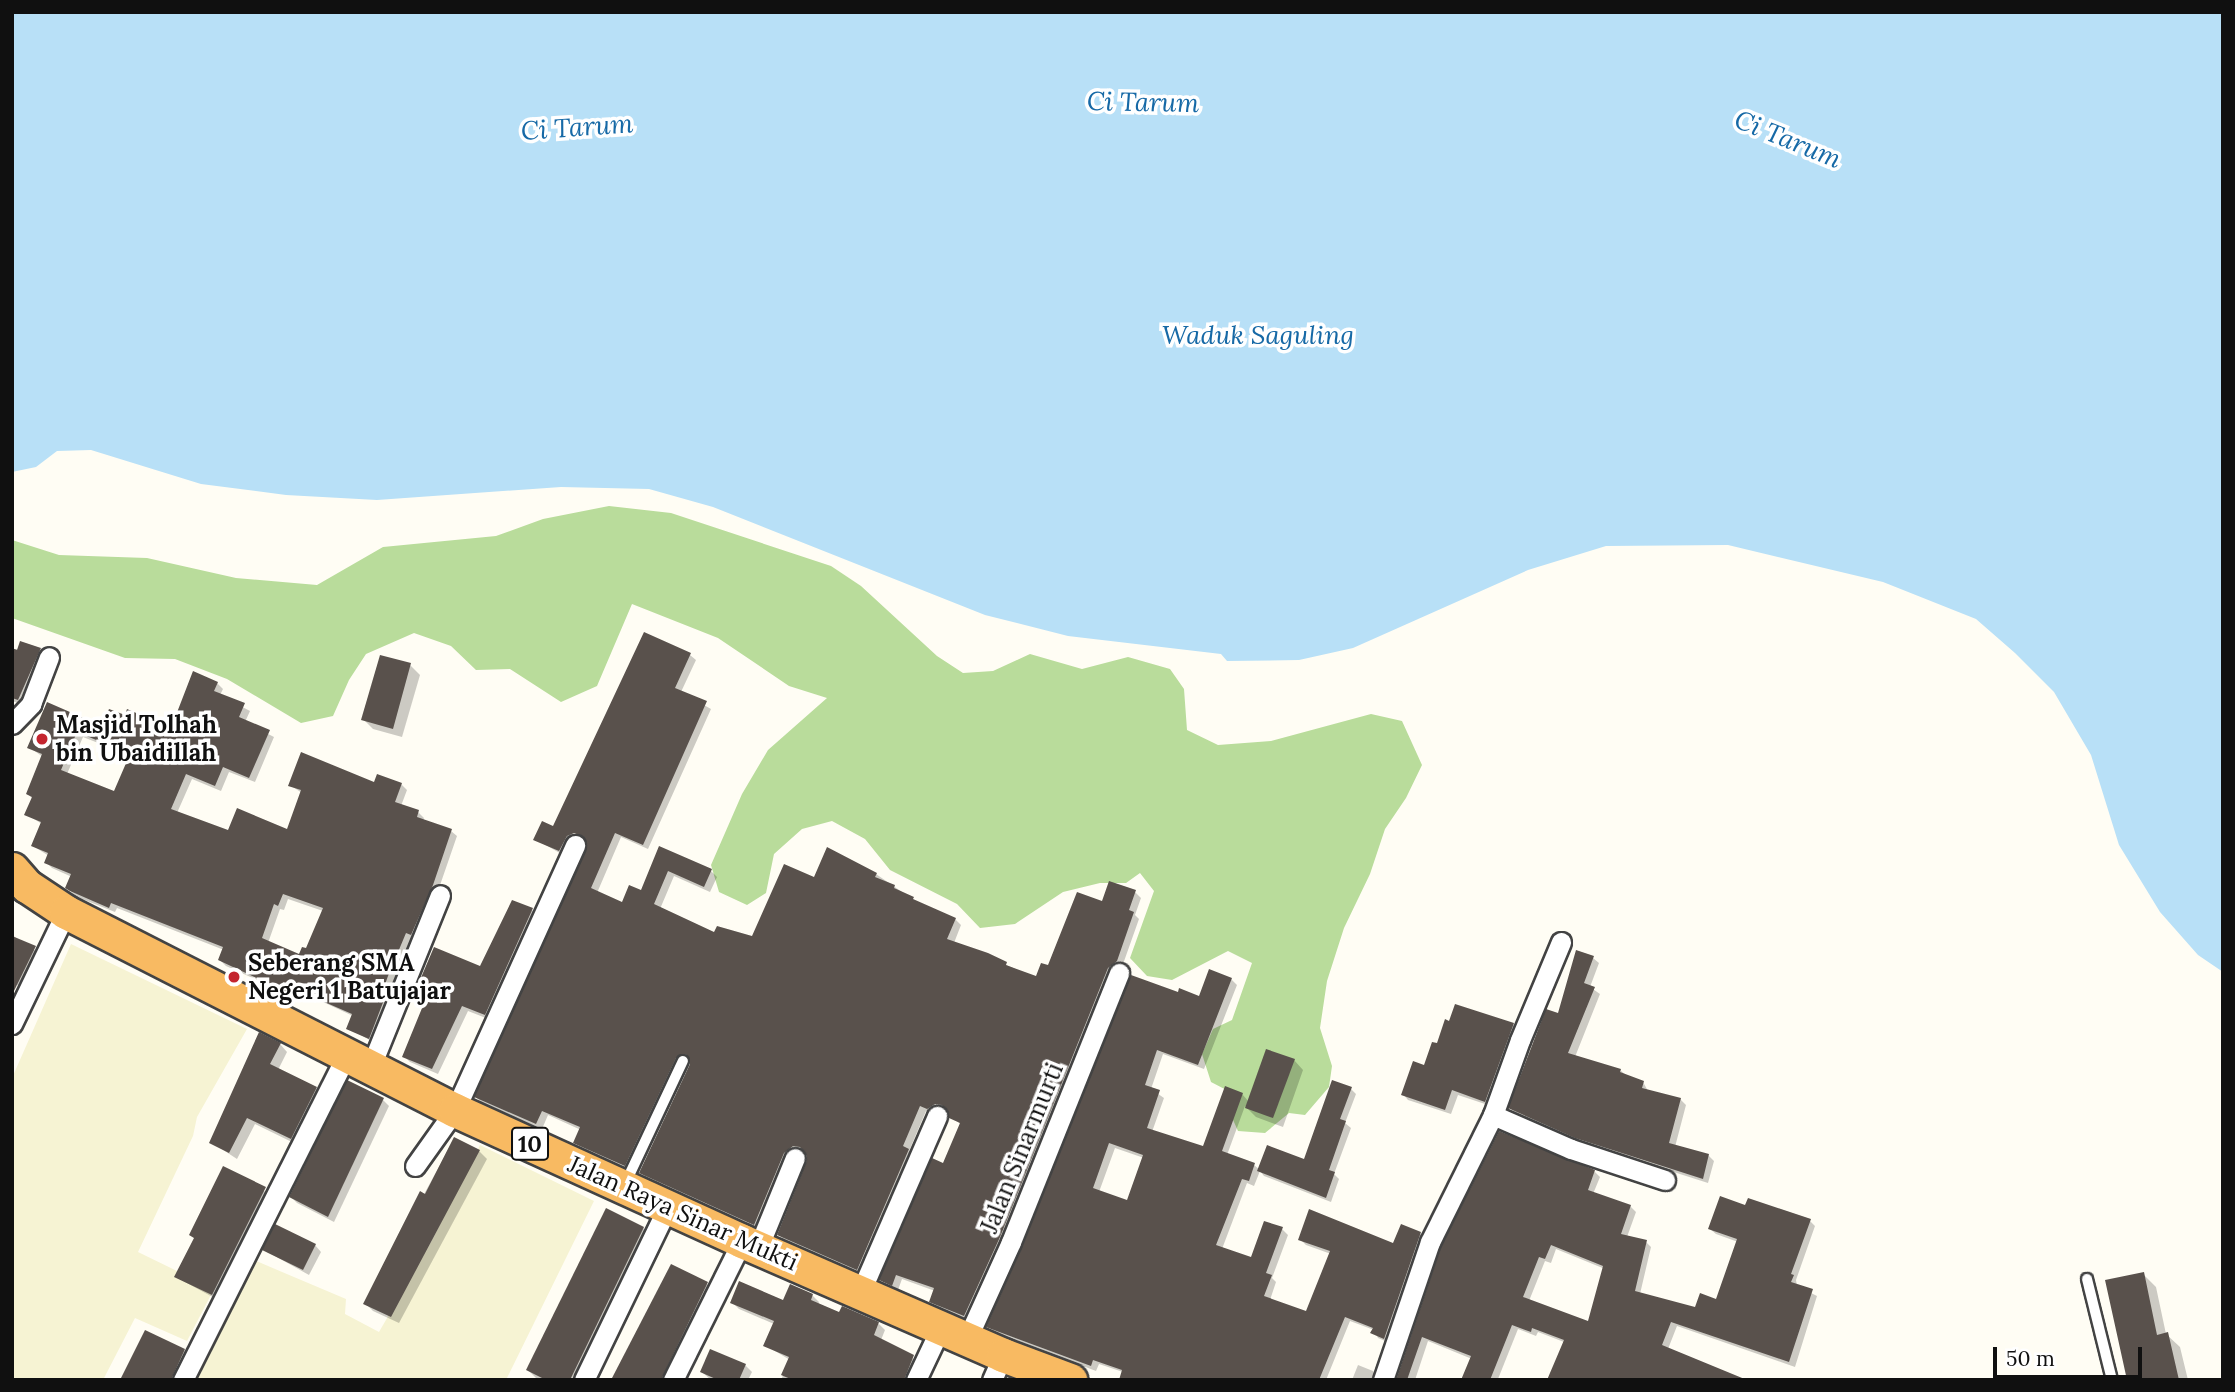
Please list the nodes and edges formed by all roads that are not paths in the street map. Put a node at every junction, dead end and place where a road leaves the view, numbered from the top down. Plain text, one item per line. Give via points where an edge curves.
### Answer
1 (49, 657) dead end
2 (12, 724) edge
3 (575, 845) dead end
4 (12, 869) edge
5 (440, 895) dead end
6 (66, 912) junction
7 (1561, 942) dead end
8 (1119, 973) dead end
9 (12, 1024) edge
10 (359, 1060) junction
11 (683, 1061) dead end
12 (455, 1110) junction
13 (1493, 1115) junction
14 (937, 1116) dead end
15 (795, 1158) dead end
16 (415, 1166) dead end
17 (1665, 1180) dead end
18 (623, 1188) junction
19 (667, 1208) junction
20 (750, 1244) junction
21 (2087, 1279) dead end
22 (861, 1292) junction
23 (954, 1333) junction
24 (998, 1367) edge
25 (183, 1380) edge
26 (584, 1380) edge
27 (673, 1380) edge
28 (916, 1380) edge
29 (1070, 1380) edge
30 (1383, 1380) edge
31 (2112, 1380) edge

1 - 2 street via 31,704
3 - 12 street
4 - 6 highway, Jalan Raya Sinar Mukti / 10 via 27,886
5 - 10 street
6 - 9 street
6 - 10 highway, Jalan Raya Sinar Mukti / 10
7 - 13 street
8 - 23 street, Jalan Sinarmurti via 1011,1242
10 - 12 highway, Jalan Raya Sinar Mukti / 10
10 - 25 street
11 - 18 lane
12 - 16 street
12 - 18 highway, Jalan Raya Sinar Mukti / 10
13 - 17 street via 1571,1149
13 - 30 street via 1430,1242
14 - 22 street
15 - 20 street
18 - 19 highway, Jalan Raya Sinar Mukti / 10
19 - 20 highway, Jalan Raya Sinar Mukti / 10
19 - 26 street
20 - 22 highway, Jalan Raya Sinar Mukti / 10
20 - 27 street
21 - 31 lane
22 - 23 highway, Jalan Raya Sinar Mukti / 10
23 - 24 highway, Jalan Raya Sinar Mukti / 10
23 - 28 street, Jalan Sinarmurti
24 - 29 highway, Jalan Raya Sinar Mukti / 10

